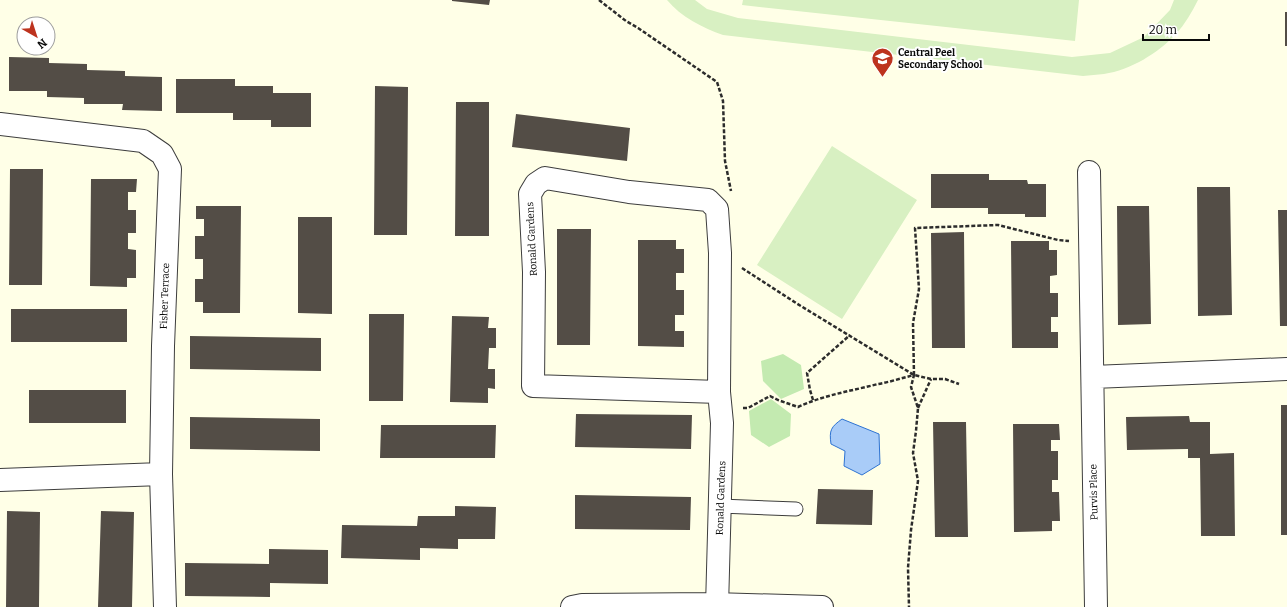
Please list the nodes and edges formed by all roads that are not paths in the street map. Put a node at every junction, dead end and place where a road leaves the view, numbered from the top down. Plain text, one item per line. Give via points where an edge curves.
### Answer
1 (0, 124) edge
2 (1088, 172) dead end
3 (1287, 369) edge
4 (1093, 377) junction
5 (720, 401) junction
6 (161, 474) junction
7 (0, 480) edge
8 (720, 506) junction
9 (796, 509) dead end
10 (717, 606) edge
11 (164, 607) edge
12 (572, 607) edge
13 (822, 607) edge
14 (1096, 607) edge

1 - 6 street, Fisher Terrace via 143,141 162,154 170,169
2 - 4 street, Purvis Place
3 - 4 street
4 - 14 street, Purvis Place
5 - 5 street, Ronald Gardens via 720,253 717,209 708,200 630,192 545,178 536,184 530,194 534,272 533,386
5 - 8 street, Ronald Gardens
6 - 7 street
6 - 11 street, Fisher Terrace
8 - 9 lane
8 - 10 street, Ronald Gardens
10 - 12 street
10 - 13 street

